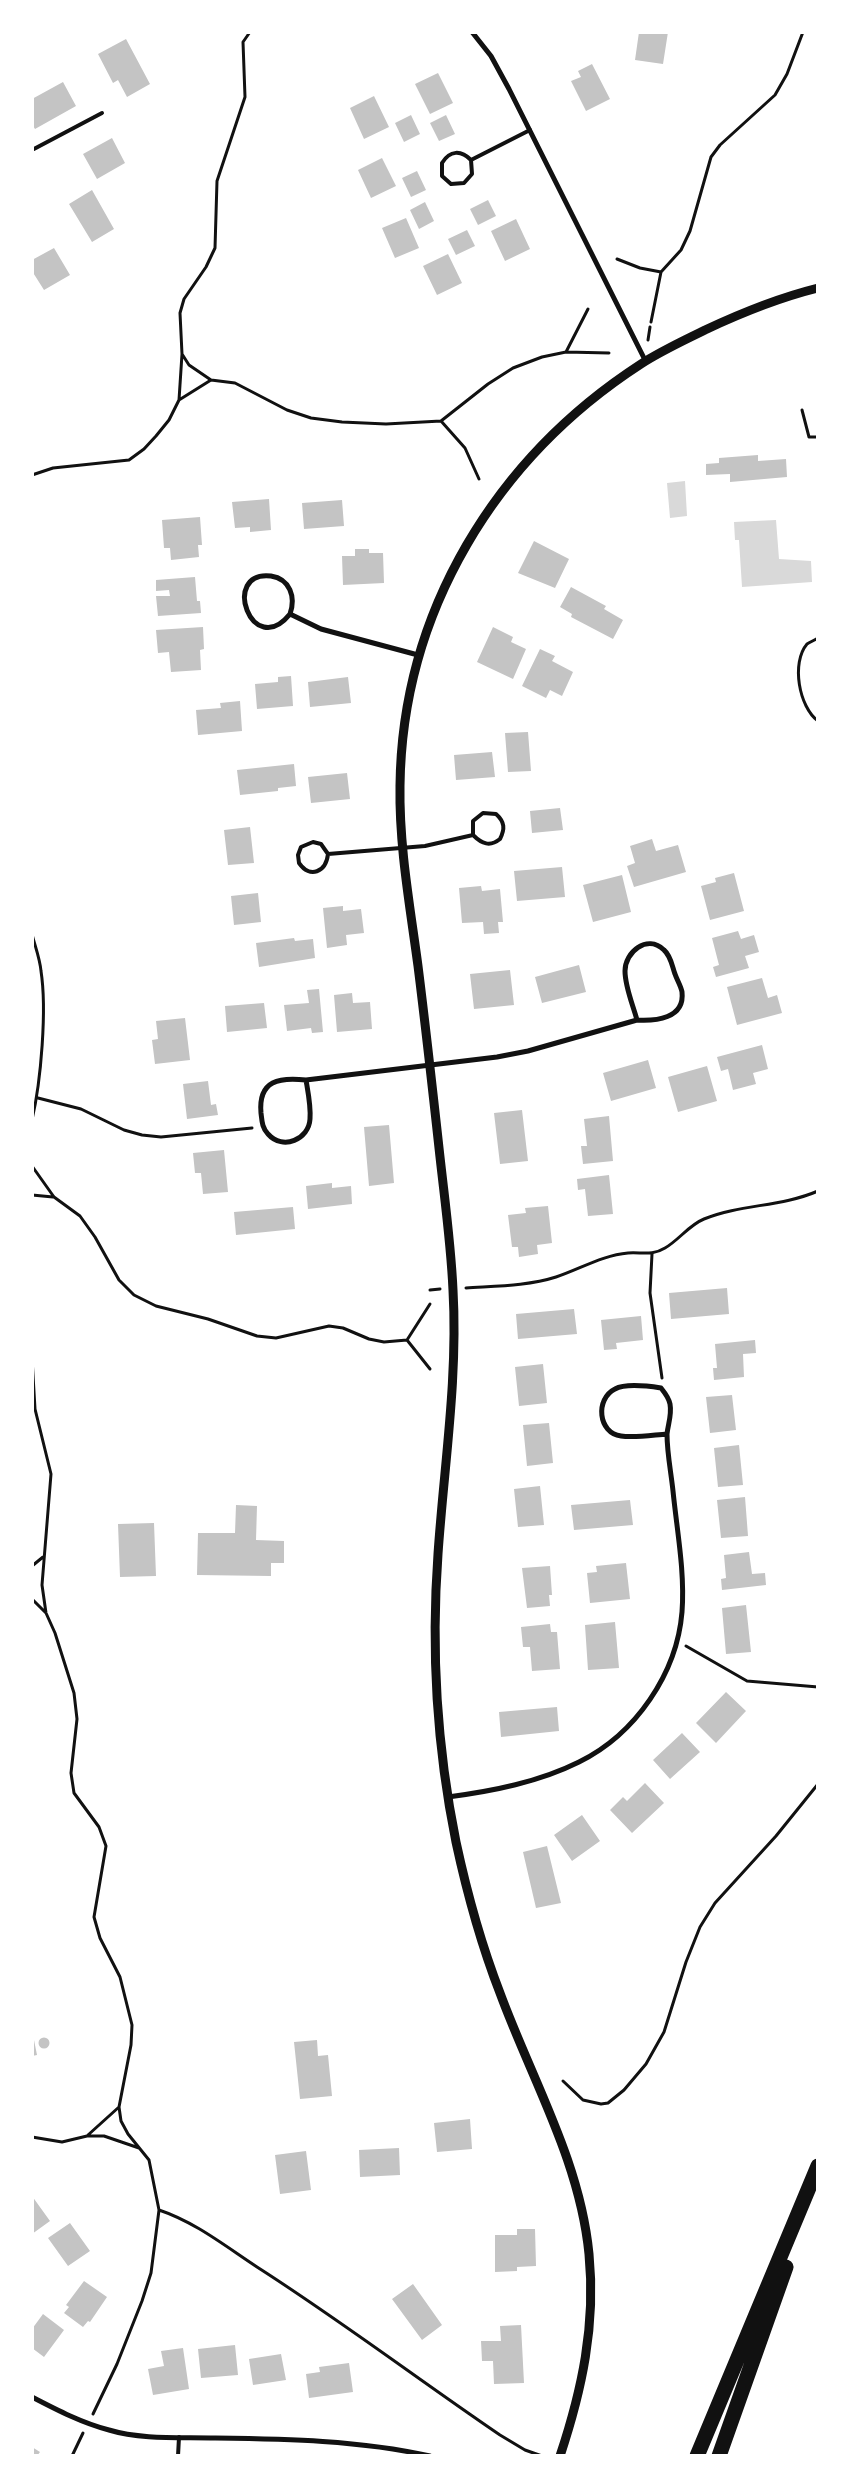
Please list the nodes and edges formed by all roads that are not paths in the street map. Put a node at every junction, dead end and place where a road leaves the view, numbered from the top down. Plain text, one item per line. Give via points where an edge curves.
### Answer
1 (472, 32) edge
2 (102, 113) dead end
3 (530, 130) junction
4 (32, 150) edge
5 (471, 160) junction
6 (818, 288) edge
7 (645, 360) junction
8 (290, 614) junction
9 (418, 655) junction
10 (474, 835) junction
11 (402, 848) junction
12 (328, 854) junction
13 (637, 1020) junction
14 (431, 1066) junction
15 (306, 1080) junction
16 (667, 1434) junction
17 (448, 1797) junction
18 (818, 2166) edge
19 (818, 2178) edge
20 (32, 2397) edge
21 (179, 2437) junction
22 (178, 2456) edge
23 (430, 2456) edge
24 (560, 2456) edge
25 (697, 2456) edge
26 (718, 2456) edge

1 - 3 street via 491,56
2 - 4 lane
3 - 5 lane
3 - 7 street
5 - 5 lane via 456,152 450,154 442,163 442,176 451,184 464,183 472,174
6 - 7 street via 745,311
7 - 9 street via 572,416 509,482 472,532 450,574
8 - 8 street via 276,625 257,624 248,617 244,607 248,586 266,576 277,577 288,585 292,594 294,604
8 - 9 street via 321,629
9 - 11 street via 408,705 400,777
10 - 10 lane via 480,842 495,843 504,831 503,823 496,814 483,813 473,821
10 - 11 lane
11 - 12 lane
11 - 14 street
12 - 12 lane via 320,844 306,843 298,855 299,863 308,872 316,872 327,864
13 - 13 street via 624,973 626,960 633,949 652,944 663,948 669,956 682,993 674,1013 655,1021
13 - 14 street via 528,1051
14 - 15 street
14 - 17 street via 449,1230 455,1336 453,1398 437,1558 435,1623 436,1679
15 - 15 street via 289,1078 276,1081 262,1094 263,1126 277,1141 287,1142 304,1135 310,1118
16 - 16 street via 670,1402 661,1388 616,1388 603,1403 601,1414 611,1433 621,1436
16 - 17 street via 682,1578 682,1612 666,1674 650,1700 628,1724 588,1756 554,1773
17 - 24 street via 481,1938 500,1993 570,2162 584,2218 591,2291 588,2352 577,2404
18 - 25 highway
19 - 26 highway
20 - 21 street via 110,2431
21 - 22 lane
21 - 23 street via 310,2440

